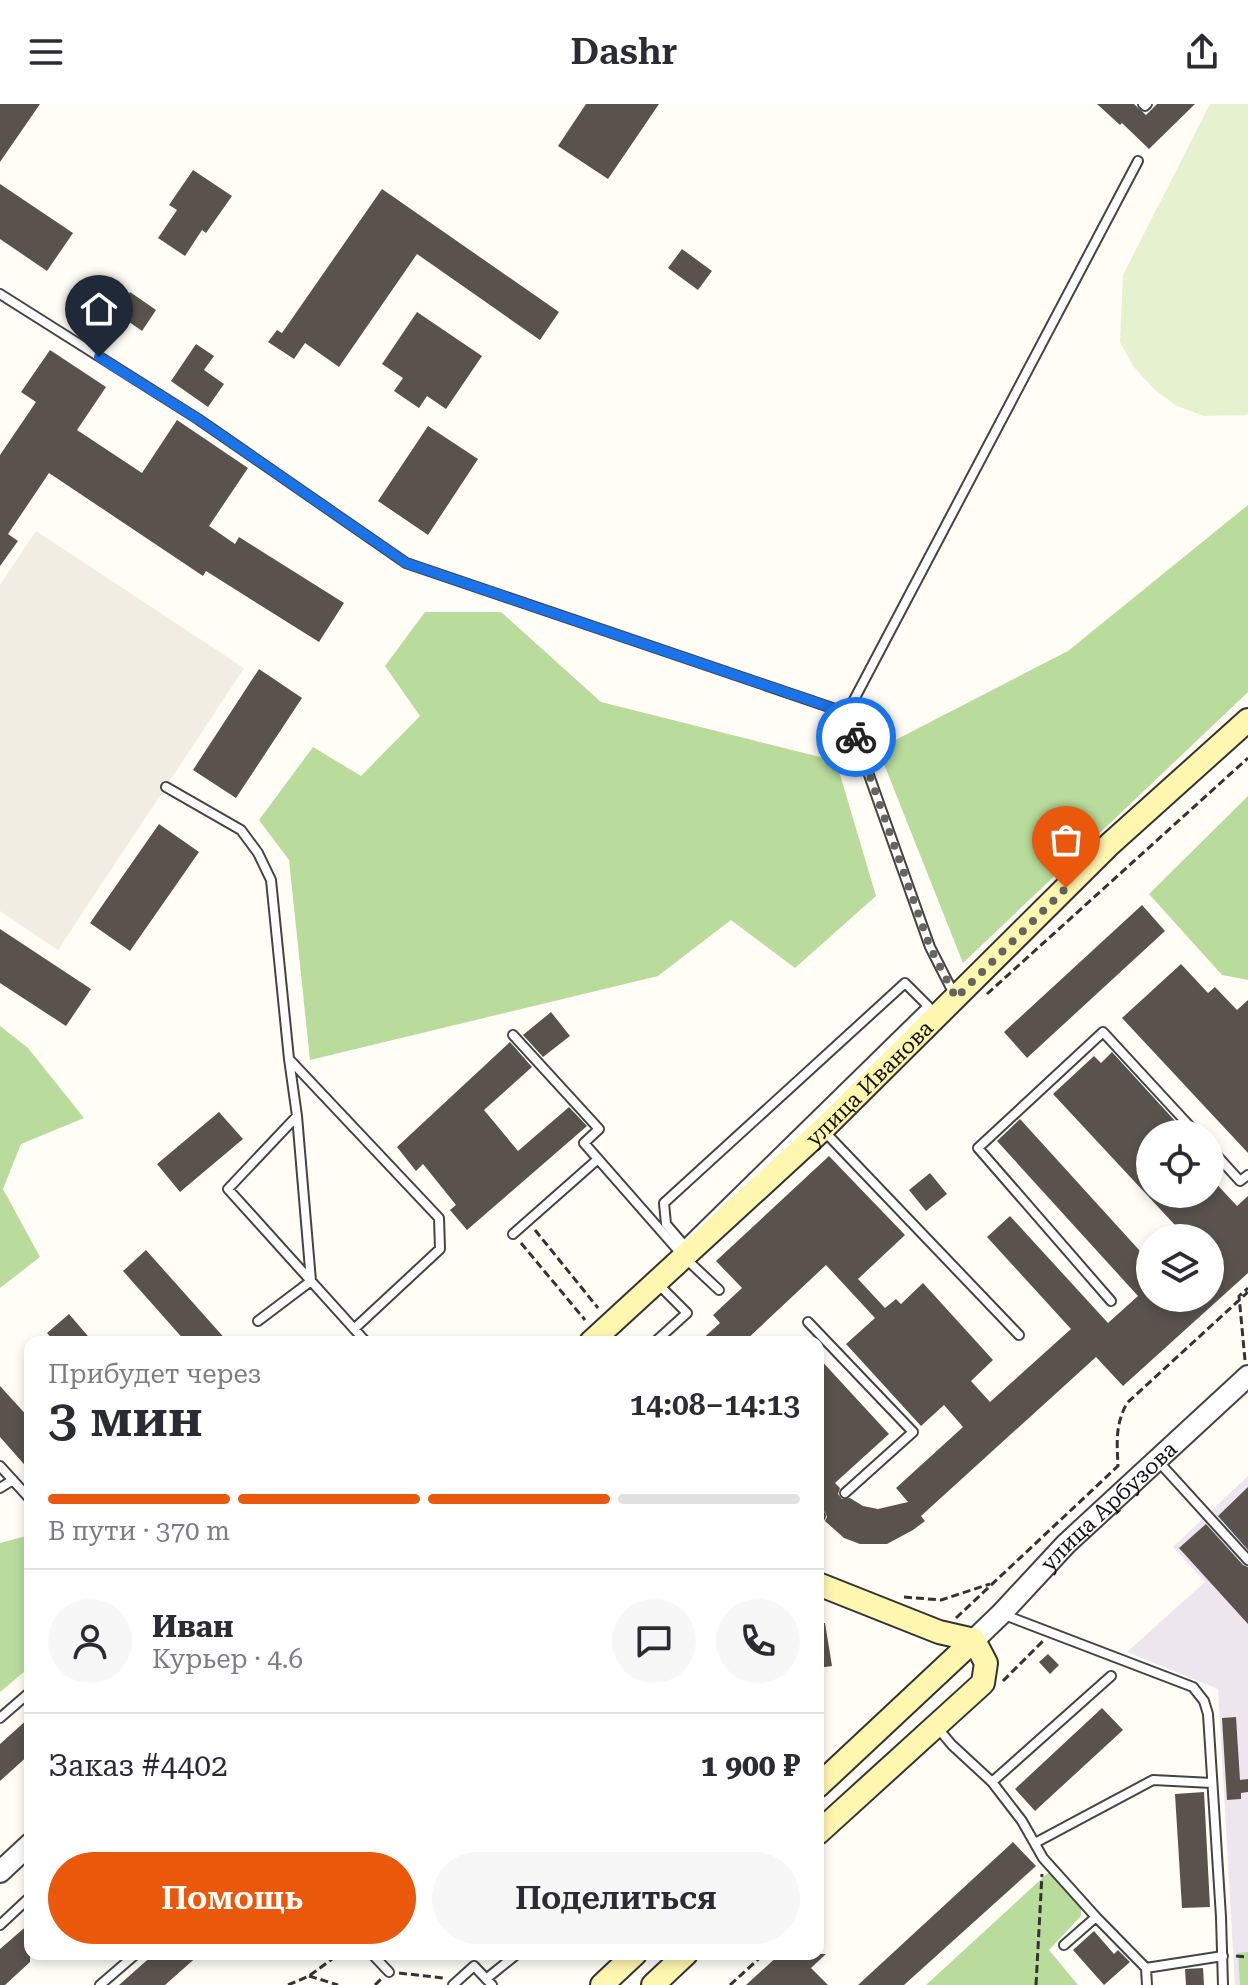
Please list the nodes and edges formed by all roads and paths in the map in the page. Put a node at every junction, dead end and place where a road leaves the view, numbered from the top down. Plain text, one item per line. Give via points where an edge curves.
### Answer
1 (1138, 161) dead end
2 (0, 294) edge
3 (847, 713) junction
4 (1248, 720) edge
5 (1248, 758) edge
6 (166, 787) dead end
7 (988, 994) dead end
8 (956, 998) junction
9 (513, 1035) dead end
10 (289, 1059) junction
11 (297, 1116) junction
12 (1184, 1120) edge
13 (823, 1129) junction
14 (598, 1159) junction
15 (1224, 1163) edge
16 (1248, 1175) edge
17 (527, 1221) junction
18 (666, 1224) joint
19 (513, 1234) joint
20 (684, 1257) junction
21 (311, 1281) junction
22 (656, 1283) junction
23 (719, 1290) dead end
24 (1248, 1290) edge
25 (1111, 1301) dead end
26 (598, 1308) dead end
27 (258, 1321) dead end
28 (808, 1322) dead end
29 (354, 1329) junction
30 (588, 1331) edge
31 (1019, 1335) dead end
32 (360, 1336) edge
33 (662, 1336) edge
34 (821, 1336) edge
35 (824, 1339) edge
36 (1248, 1359) edge
37 (1246, 1383) edge
38 (1157, 1461) junction
39 (0, 1466) edge
40 (13, 1480) junction
41 (0, 1488) edge
42 (24, 1492) edge
43 (845, 1493) dead end
44 (1248, 1560) edge
45 (993, 1583) junction
46 (824, 1586) edge
47 (895, 1597) dead end
48 (1001, 1614) junction
49 (950, 1623) dead end
50 (1051, 1633) junction
51 (974, 1640) junction
52 (1111, 1676) dead end
53 (997, 1688) dead end
54 (24, 1697) edge
55 (21, 1699) junction
56 (24, 1702) edge
57 (0, 1718) edge
58 (935, 1725) junction
59 (824, 1780) edge
60 (992, 1782) junction
61 (1212, 1783) junction
62 (824, 1827) edge
63 (1035, 1843) junction
64 (24, 1850) edge
65 (1043, 1858) junction
66 (0, 1872) edge
67 (24, 1903) edge
68 (1096, 1917) junction
69 (0, 1925) edge
70 (1064, 1945) dead end
71 (1223, 1956) junction
72 (129, 1960) edge
73 (331, 1960) edge
74 (378, 1960) edge
75 (511, 1960) edge
76 (629, 1960) edge
77 (680, 1960) edge
78 (757, 1960) edge
79 (1146, 1968) junction
80 (389, 1972) joint
81 (309, 1976) junction
82 (380, 1980) dead end
83 (456, 1982) edge
84 (489, 1982) edge
85 (100, 1985) edge
86 (288, 1985) edge
87 (338, 1985) edge
88 (375, 1985) edge
89 (602, 1985) edge
90 (653, 1985) edge
91 (730, 1985) edge
92 (1036, 1985) edge
93 (1147, 1985) edge
94 (1223, 1985) edge

1 - 3 lane
2 - 3 lane via 198,419 406,563
3 - 8 lane via 930,947
4 - 8 main road, улица Иванова via 1110,844
5 - 7 path
6 - 10 lane via 241,830 271,880
8 - 13 main road, улица Иванова
9 - 14 lane via 599,1129 584,1143
10 - 11 lane
10 - 29 lane via 439,1218 440,1249
11 - 21 lane
11 - 21 lane via 228,1189
12 - 25 lane via 1103,1032 978,1148
13 - 20 main road, улица Иванова
13 - 31 lane
14 - 17 lane
14 - 20 lane
15 - 16 lane via 1240,1181
17 - 19 lane
17 - 26 path
18 - 18 lane via 664,1203 905,983 928,1006 684,1245
19 - 30 path
20 - 22 main road, улица Иванова
20 - 23 lane
21 - 27 lane
21 - 29 lane
22 - 30 main road, улица Иванова
22 - 33 lane via 687,1313
24 - 36 path via 1239,1296
24 - 45 path via 1127,1403 1117,1434 1118,1466
28 - 34 lane
29 - 32 lane
35 - 43 lane via 913,1432
37 - 38 street, улица Арбузова
38 - 44 lane
38 - 48 street, улица Арбузова via 1066,1544
39 - 40 lane
40 - 41 lane
40 - 42 lane
45 - 47 path via 941,1600
45 - 49 path
46 - 51 main road via 939,1632
48 - 50 lane
48 - 51 street, улица Арбузова
50 - 53 path
50 - 61 lane via 1193,1687 1208,1714
51 - 58 main road via 986,1663 983,1683
51 - 59 main road, улица Арбузова
52 - 60 lane
54 - 55 lane
55 - 56 lane
55 - 57 lane
58 - 60 lane
58 - 62 main road
60 - 63 lane
61 - 63 lane via 1153,1780
61 - 71 lane
63 - 65 lane
64 - 66 street
65 - 68 lane
65 - 92 path
67 - 69 lane
68 - 70 lane
68 - 79 lane
71 - 79 lane
71 - 94 lane
72 - 85 lane
73 - 81 path
74 - 80 lane
75 - 84 lane
76 - 89 main road
77 - 90 main road
78 - 91 path
79 - 93 lane
80 - 83 path
81 - 86 path
81 - 87 path
82 - 88 path
83 - 84 lane via 474,1966

